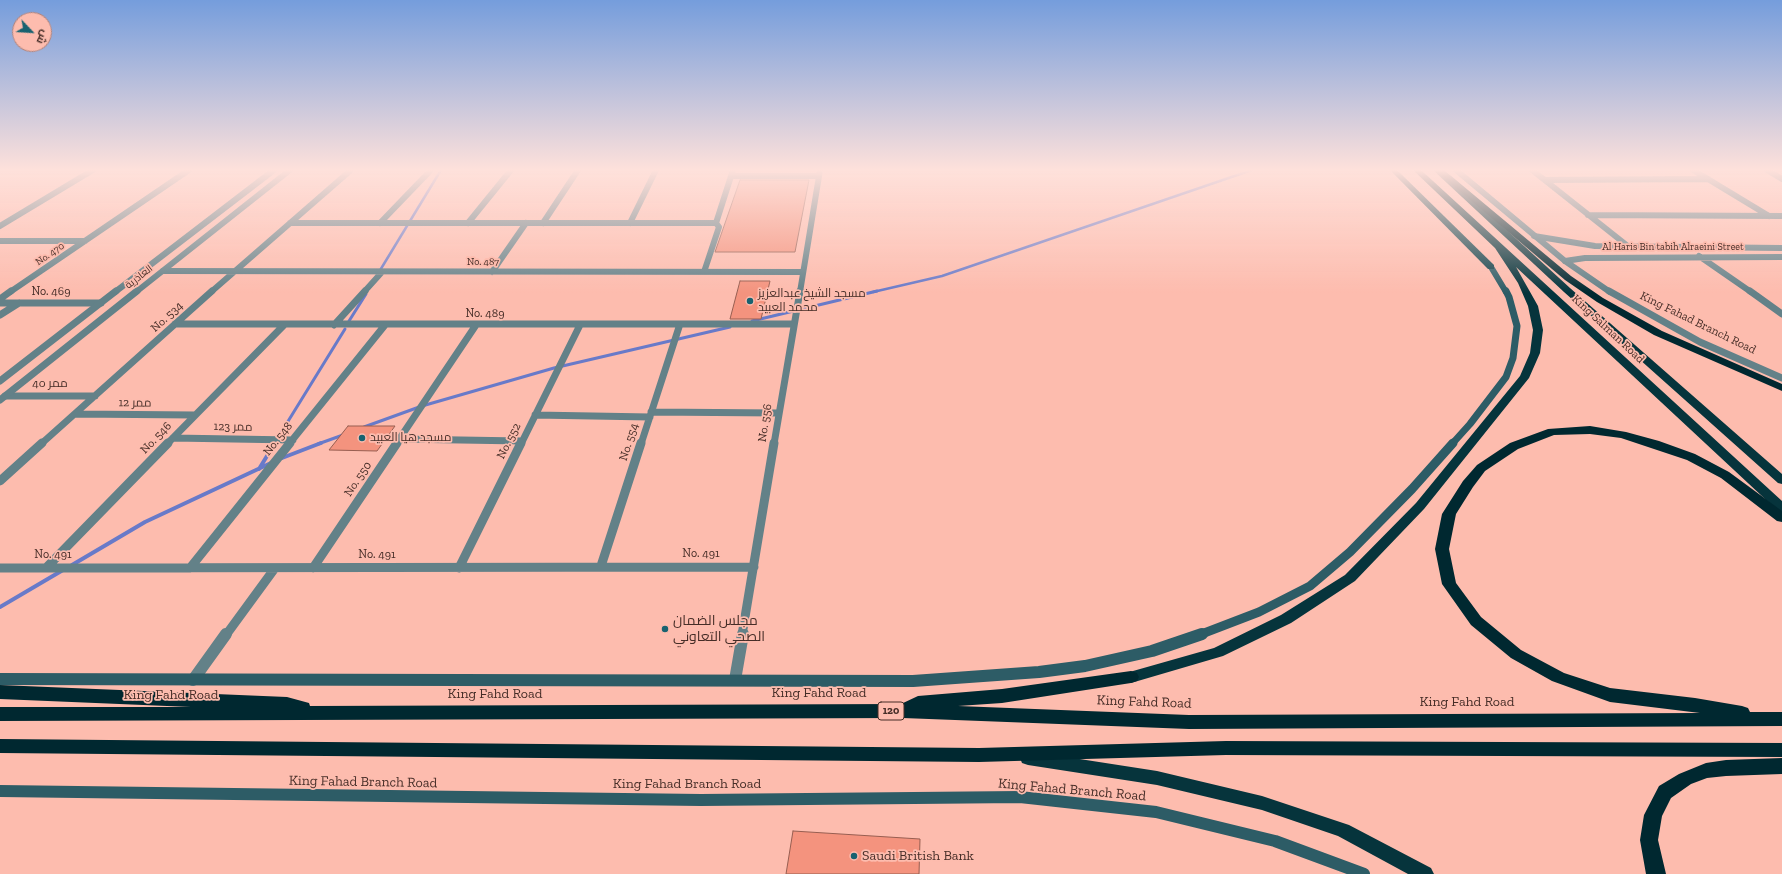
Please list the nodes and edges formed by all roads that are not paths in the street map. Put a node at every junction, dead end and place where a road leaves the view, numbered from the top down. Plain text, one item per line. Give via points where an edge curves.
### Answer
1 (25, 211) edge
2 (130, 211) edge
3 (221, 211) edge
4 (239, 211) edge
5 (304, 211) edge
6 (392, 211) edge
7 (478, 211) edge
8 (551, 211) edge
9 (636, 211) edge
10 (720, 211) edge
11 (813, 211) edge
12 (1434, 211) edge
13 (1460, 211) edge
14 (1482, 211) edge
15 (1487, 211) edge
16 (1504, 211) edge
17 (1583, 211) edge
18 (1761, 211) edge
19 (1588, 215) junction
20 (1770, 216) junction
21 (1782, 216) edge
22 (290, 223) junction
23 (380, 223) junction
24 (468, 223) junction
25 (526, 223) junction
26 (543, 223) junction
27 (630, 223) junction
28 (716, 223) junction
29 (0, 226) edge
30 (1534, 236) junction
31 (0, 241) edge
32 (86, 241) junction
33 (1499, 247) junction
34 (1629, 247) junction
35 (1782, 248) edge
36 (1699, 256) junction
37 (1782, 257) edge
38 (1565, 261) junction
39 (1491, 267) joint
40 (163, 271) junction
41 (235, 271) junction
42 (382, 272) junction
43 (492, 272) junction
44 (704, 272) junction
45 (803, 272) junction
46 (0, 299) edge
47 (125, 301) junction
48 (102, 302) junction
49 (0, 303) edge
50 (19, 303) junction
51 (1782, 314) edge
52 (0, 315) edge
53 (175, 324) junction
54 (580, 324) junction
55 (680, 324) junction
56 (794, 324) junction
57 (284, 325) junction
58 (334, 325) junction
59 (385, 325) junction
60 (476, 325) junction
61 (1782, 378) edge
62 (0, 381) edge
63 (1782, 388) edge
64 (96, 396) junction
65 (3, 398) edge
66 (779, 413) junction
67 (75, 414) junction
68 (195, 415) junction
69 (650, 415) junction
70 (535, 416) junction
71 (173, 438) junction
72 (399, 439) junction
73 (293, 440) junction
74 (522, 441) junction
75 (1782, 480) edge
76 (0, 481) edge
77 (1782, 508) edge
78 (1782, 518) edge
79 (601, 566) junction
80 (754, 567) junction
81 (0, 568) edge
82 (46, 568) junction
83 (190, 568) junction
84 (275, 568) junction
85 (313, 568) junction
86 (459, 568) junction
87 (1131, 677) joint
88 (0, 679) edge
89 (193, 680) junction
90 (735, 680) junction
91 (0, 692) edge
92 (903, 711) junction
93 (322, 712) junction
94 (0, 714) edge
95 (1778, 719) edge
96 (0, 746) edge
97 (1782, 750) edge
98 (1000, 754) junction
99 (1782, 766) edge
100 (0, 791) edge
101 (1364, 874) edge
102 (1425, 874) edge
103 (1656, 874) edge

1 - 29 street
2 - 32 street, No. 470
3 - 48 street, العاذرية
4 - 40 street, العاذرية
5 - 22 street, No. 534
6 - 23 street
7 - 24 street
8 - 26 street
9 - 27 street
10 - 28 street
11 - 45 street, No. 556
12 - 39 main road
13 - 33 highway, King Salman Road
14 - 75 highway, King Salman Road via 1566,290
15 - 63 highway via 1568,278 1600,300 1658,333
16 - 30 street, King Fahad Branch Road
17 - 19 street
18 - 20 street
19 - 20 street
19 - 34 street
20 - 21 street
22 - 23 street
22 - 41 street, No. 534
23 - 24 street
24 - 25 street
25 - 26 street
25 - 43 street
26 - 27 street
27 - 28 street
28 - 44 street via 719,227
30 - 34 street, Al Haris Bin tabih Alraeini Street via 1595,246
30 - 38 street, King Fahad Branch Road
31 - 32 street
32 - 46 street, No. 470
33 - 77 highway, King Salman Road
33 - 87 highway via 1533,306 1538,330 1535,353 1525,376 1512,394 1420,506 1350,578 1286,619 1218,652
34 - 35 street, Al Haris Bin tabih Alraeini Street
36 - 37 street, Al Haris Bin tabih Alraeini Street
36 - 38 street, Al Haris Bin tabih Alraeini Street via 1585,258
36 - 51 street
38 - 61 street, King Fahad Branch Road via 1590,280 1660,323
39 - 90 main road via 1509,296 1517,326 1513,358 1506,377 1470,424 1412,489 1350,552 1310,586 1259,612 1212,631 1152,651 1085,666 913,681
40 - 41 street, No. 487
40 - 47 street, العاذرية
41 - 42 street, No. 487
41 - 53 street, No. 534
42 - 43 street, No. 487
42 - 58 street
43 - 44 street, No. 487
44 - 45 street, No. 487
45 - 56 street, No. 556
47 - 48 street, No. 469
47 - 65 street, العاذرية
48 - 50 street, No. 469
48 - 62 street, العاذرية
49 - 50 street, No. 469
50 - 52 street
53 - 57 street, No. 489
53 - 64 street, No. 534
54 - 55 street, No. 489
54 - 60 street, No. 489
54 - 70 street, No. 552
55 - 56 street, No. 489
55 - 69 street, No. 554
56 - 66 street, No. 556
57 - 58 street, No. 489
57 - 68 street, No. 546
58 - 59 street, No. 489
59 - 60 street, No. 489
59 - 73 street, No. 548
60 - 72 street, No. 550
64 - 65 street, ممر 40
64 - 67 street, No. 534
66 - 69 street
66 - 80 street, No. 556
67 - 68 street, ممر 12
67 - 76 street, No. 534
68 - 71 street, No. 546
69 - 70 street
69 - 79 street, No. 554
70 - 74 street, No. 552
71 - 73 street, ممر 123
71 - 82 street, No. 546
72 - 74 street
72 - 85 street, No. 550
73 - 83 street, No. 548
74 - 86 street, No. 552
78 - 95 highway via 1725,475 1691,457 1622,435 1590,430 1552,432 1514,446 1482,468 1468,484 1449,514 1442,549 1448,584 1476,621 1516,654 1558,677 1610,695 1695,705
79 - 80 street, No. 491
79 - 86 street, No. 491
80 - 90 street, No. 556
81 - 82 street, No. 491
82 - 83 street, No. 491
83 - 84 street, No. 491
84 - 85 street, No. 491
84 - 89 street
85 - 86 street, No. 491
87 - 92 highway via 1002,696 918,703
88 - 89 main road
89 - 90 main road
91 - 93 highway via 288,704
92 - 93 highway, King Fahd Road / 120
92 - 95 highway, King Fahd Road / 120 via 1189,722
93 - 94 highway, King Fahd Road / 120
96 - 98 highway
97 - 98 highway via 1226,748
98 - 102 highway via 1157,778 1262,803 1343,830
99 - 103 highway via 1706,771 1685,779 1665,792 1653,815 1649,840
100 - 101 main road, King Fahad Branch Road via 701,800 1020,797 1156,812 1275,841

